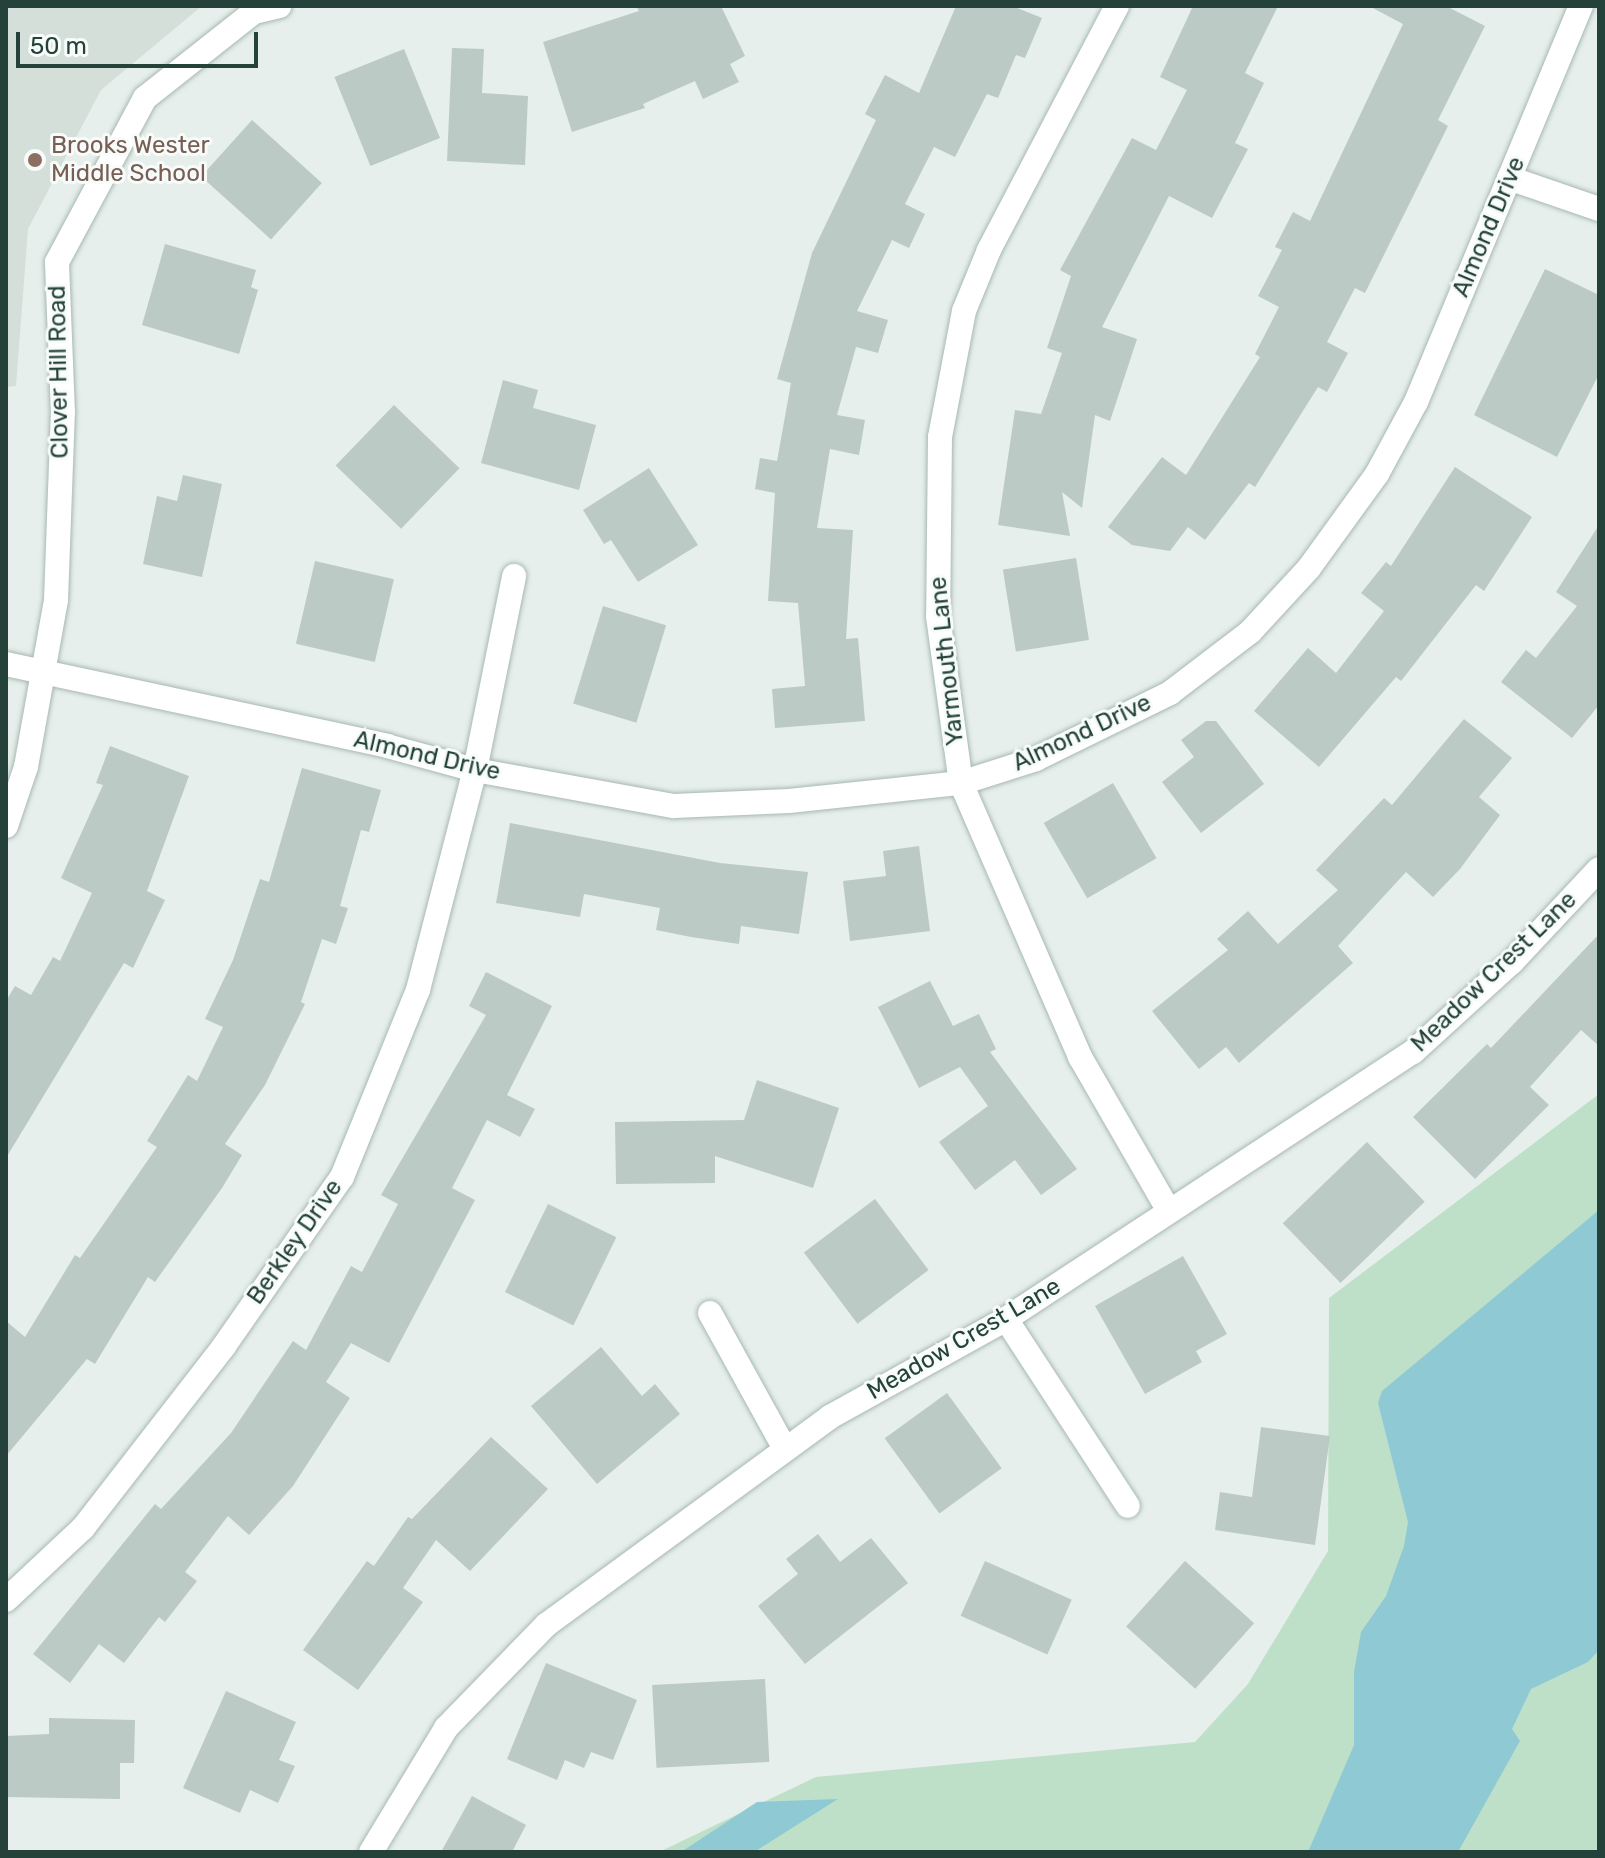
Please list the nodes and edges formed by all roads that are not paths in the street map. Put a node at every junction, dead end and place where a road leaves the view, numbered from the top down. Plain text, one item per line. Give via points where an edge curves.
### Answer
1 (279, 6) edge
2 (1117, 6) edge
3 (1581, 6) edge
4 (1509, 178) junction
5 (1599, 209) edge
6 (514, 576) dead end
7 (6, 664) edge
8 (45, 671) junction
9 (475, 770) junction
10 (961, 783) junction
11 (6, 826) edge
12 (1599, 869) edge
13 (1169, 1211) junction
14 (710, 1313) dead end
15 (1006, 1319) junction
16 (785, 1449) junction
17 (1128, 1506) dead end
18 (6, 1600) edge
19 (371, 1852) edge

1 - 8 street, Clover Hill Road via 254,12 145,98 57,262 63,413 56,600
2 - 10 street, Yarmouth Lane via 989,250 964,311 946,395 936,538 938,616
3 - 4 street, Almond Drive
4 - 5 street
4 - 10 street, Almond Drive via 1416,402 1377,474 1309,568 1250,632 1170,693 1036,759
6 - 9 street, Berkley Drive
7 - 8 street, Almond Drive
8 - 9 street, Almond Drive
8 - 11 street, Clover Hill Road via 26,767
9 - 10 street, Almond Drive via 674,806 789,801
9 - 18 street, Berkley Drive via 418,990 342,1177 224,1346 83,1528
10 - 13 street, Yarmouth Lane via 1080,1057
12 - 13 street, Meadow Crest Lane via 1512,962 1413,1052
13 - 15 street, Meadow Crest Lane
14 - 16 street
15 - 16 street, Meadow Crest Lane via 830,1417
15 - 17 street
16 - 19 street, Meadow Crest Lane via 546,1625 446,1728

